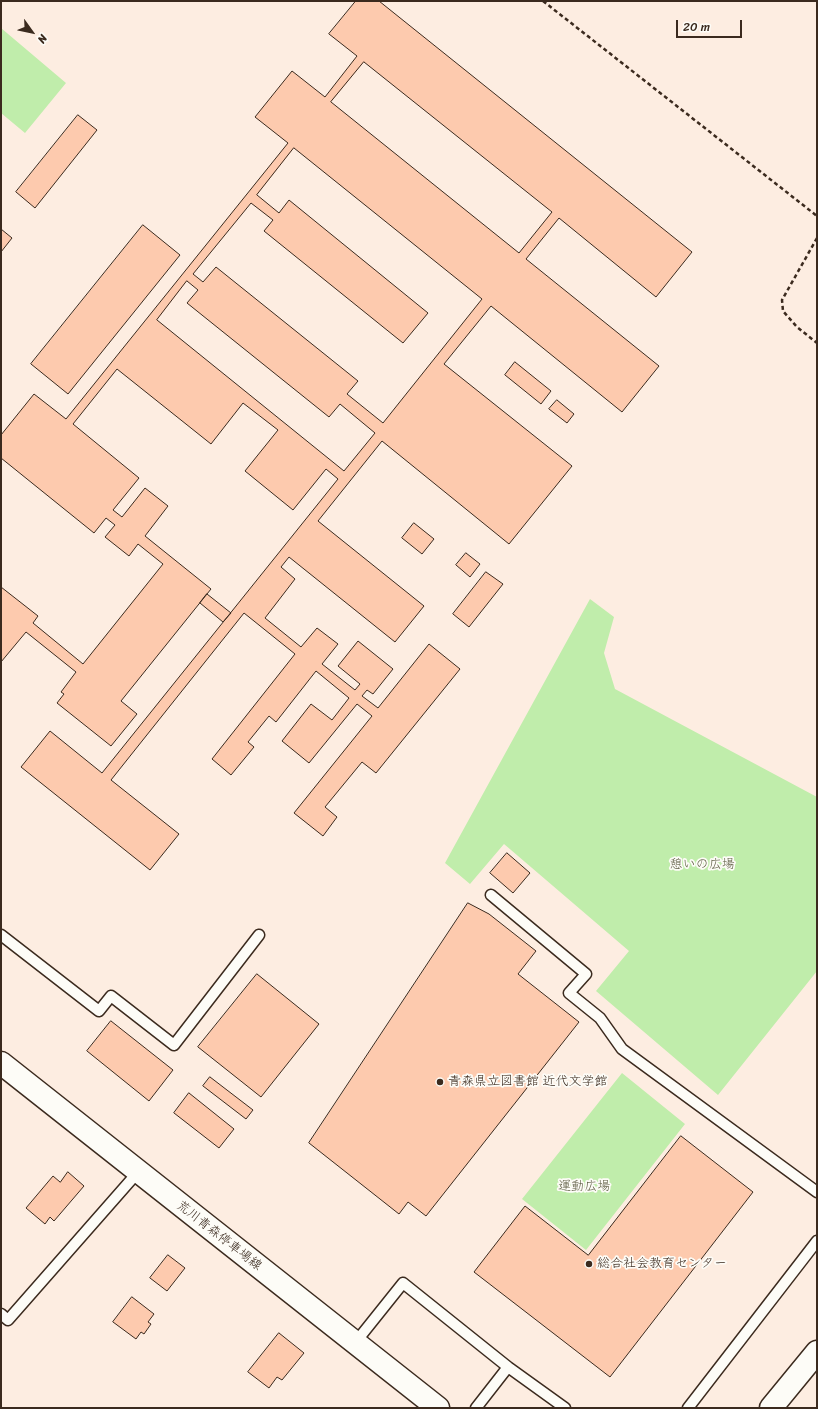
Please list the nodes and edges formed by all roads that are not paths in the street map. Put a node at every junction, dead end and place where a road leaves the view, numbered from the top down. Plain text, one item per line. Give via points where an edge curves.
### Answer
1 (491, 895) dead end
2 (1, 935) edge
3 (259, 935) dead end
4 (1, 1063) edge
5 (138, 1172) junction
6 (817, 1192) edge
7 (817, 1242) edge
8 (1, 1314) edge
9 (355, 1343) junction
10 (817, 1352) edge
11 (508, 1367) junction
12 (438, 1408) edge
13 (476, 1408) edge
14 (565, 1408) edge
15 (688, 1408) edge
16 (771, 1408) edge

1 - 6 lane via 586,974 568,993 600,1018 622,1049
2 - 3 lane via 99,1011 111,996 174,1044
4 - 5 main road, 荒川青森停車場線
5 - 8 lane via 8,1320
5 - 9 main road, 荒川青森停車場線
7 - 15 lane
9 - 11 lane via 403,1283
9 - 12 main road, 荒川青森停車場線
10 - 16 main road
11 - 13 lane
11 - 14 lane

